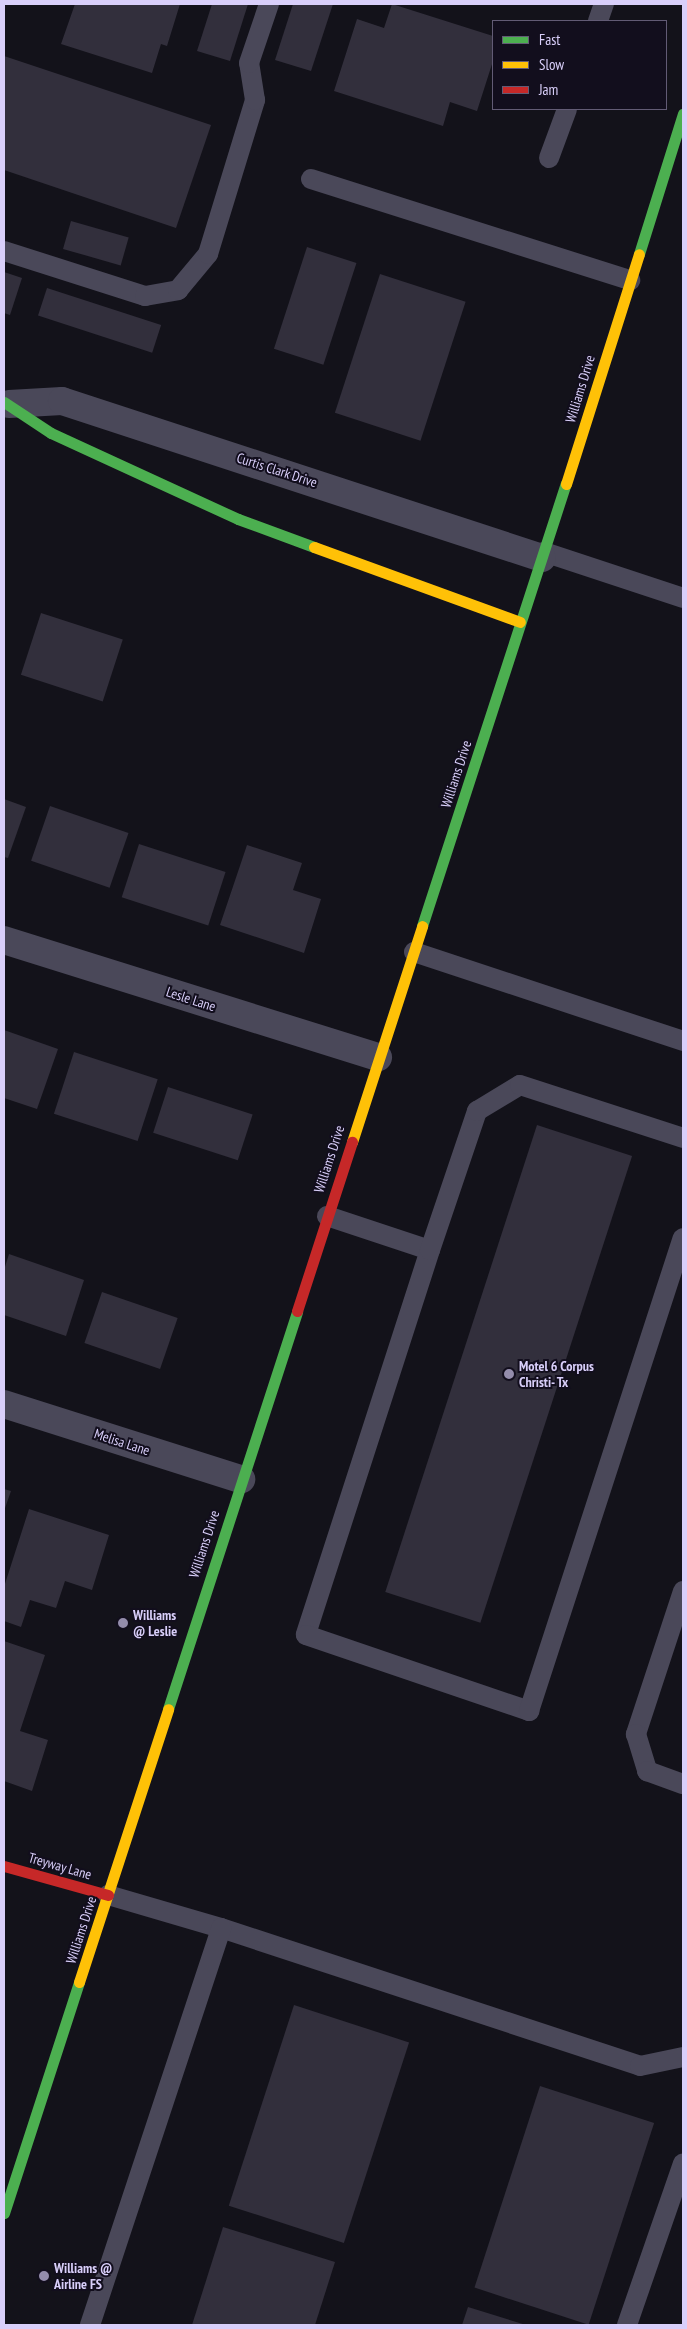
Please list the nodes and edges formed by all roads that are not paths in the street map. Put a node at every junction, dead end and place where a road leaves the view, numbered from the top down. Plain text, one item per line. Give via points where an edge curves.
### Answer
1 (269, 4) edge
2 (604, 4) edge
3 (598, 20) edge
4 (567, 110) edge
5 (683, 114) edge
6 (549, 158) dead end
7 (311, 179) dead end
8 (4, 252) edge
9 (630, 280) junction
10 (6, 409) edge
11 (543, 555) junction
12 (683, 598) edge
13 (520, 622) junction
14 (4, 940) edge
15 (414, 952) junction
16 (683, 1041) edge
17 (378, 1057) junction
18 (683, 1138) edge
19 (327, 1216) junction
20 (683, 1238) edge
21 (430, 1250) junction
22 (4, 1404) edge
23 (240, 1479) junction
24 (683, 1591) edge
25 (683, 1784) edge
26 (4, 1866) edge
27 (108, 1895) junction
28 (221, 1928) junction
29 (683, 2057) edge
30 (683, 2163) edge
31 (5, 2204) edge
32 (90, 2325) edge
33 (627, 2325) edge

1 - 8 lane via 249,63 255,100 208,254 178,290 144,296
2 - 3 lane
4 - 6 lane
5 - 9 street, Williams Drive
7 - 9 lane
9 - 11 street, Williams Drive
10 - 11 street, Curtis Clark Drive via 62,402
10 - 13 street, Curtis Clark Drive via 238,519
11 - 12 lane
11 - 13 street, Williams Drive
13 - 15 street, Williams Drive
14 - 17 street, Lesle Lane
15 - 16 lane
15 - 17 street, Williams Drive
17 - 19 street, Williams Drive
18 - 21 lane via 520,1086 477,1111
19 - 21 lane
19 - 23 street, Williams Drive
20 - 21 lane via 529,1711 306,1635
22 - 23 street, Melisa Lane
23 - 27 street, Williams Drive
24 - 25 lane via 636,1734 647,1771
26 - 27 street, Treyway Lane
27 - 28 lane
27 - 31 street, Williams Drive
28 - 29 lane via 640,2066
28 - 32 lane
30 - 33 lane

